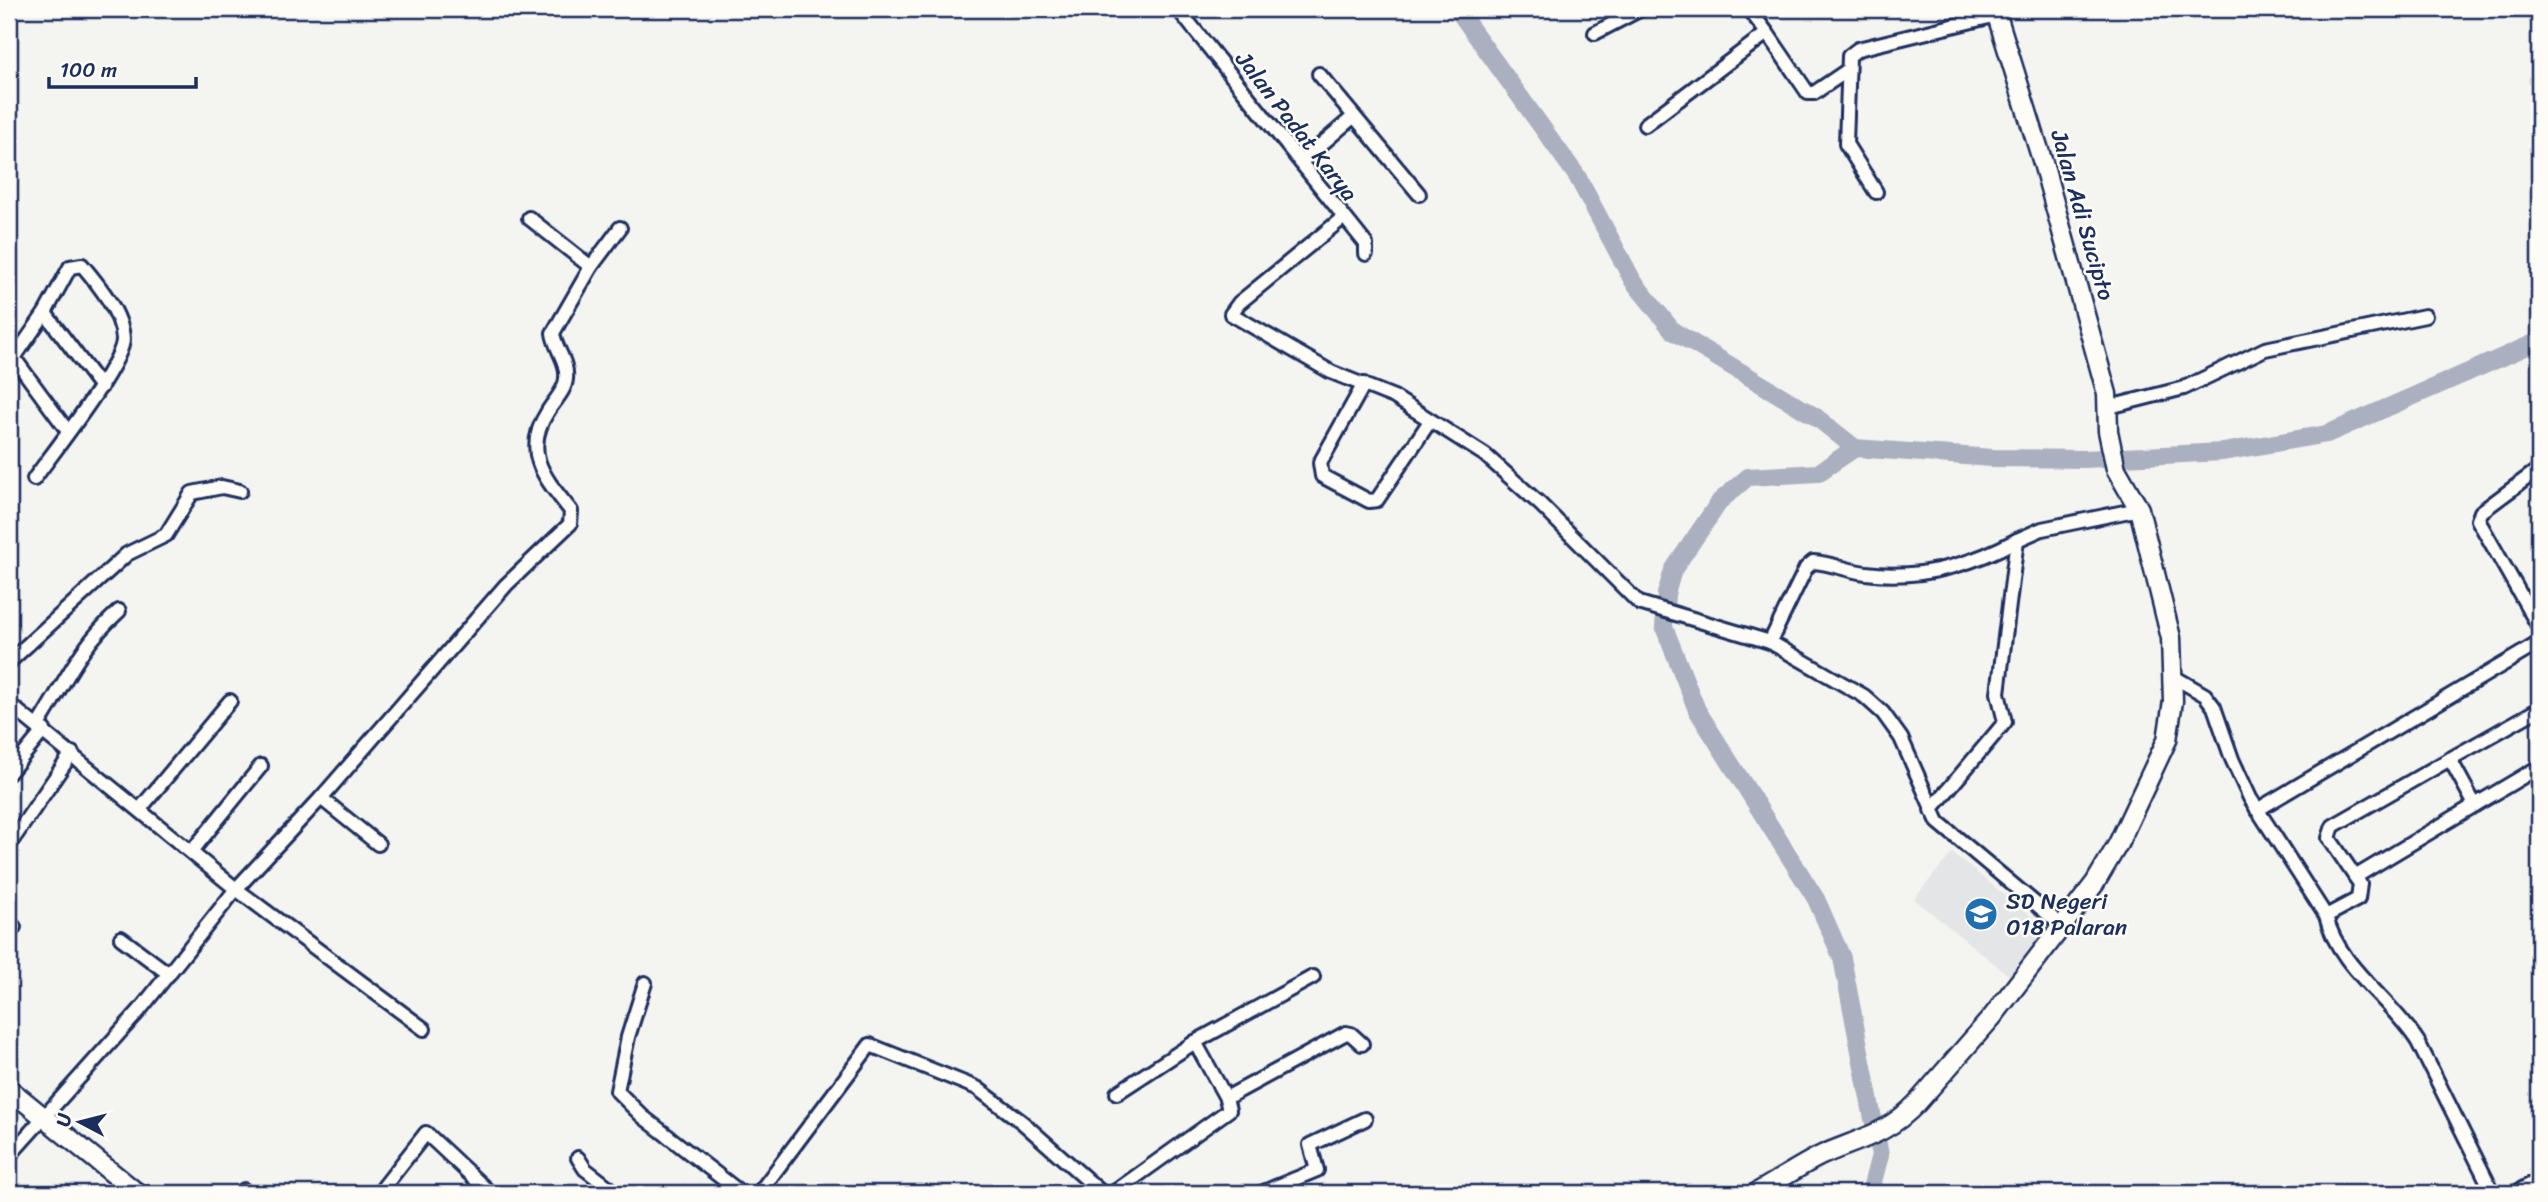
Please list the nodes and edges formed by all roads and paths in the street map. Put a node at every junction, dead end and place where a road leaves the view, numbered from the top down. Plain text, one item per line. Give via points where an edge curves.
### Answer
1 (1178, 9) edge
2 (1641, 9) edge
3 (1748, 9) edge
4 (1996, 12) edge
5 (1595, 33) dead end
6 (1767, 33) junction
7 (1848, 70) junction
8 (1319, 75) dead end
9 (1353, 117) junction
10 (1645, 125) dead end
11 (1301, 162) junction
12 (1876, 192) dead end
13 (1419, 194) dead end
14 (529, 218) dead end
15 (1344, 218) junction
16 (621, 228) dead end
17 (1366, 254) dead end
18 (592, 267) junction
19 (45, 313) junction
20 (2424, 316) dead end
21 (11, 362) edge
22 (1364, 384) junction
23 (101, 387) junction
24 (2109, 407) junction
25 (1430, 421) junction
26 (67, 430) junction
27 (2539, 469) edge
28 (34, 479) dead end
29 (240, 491) dead end
30 (2139, 509) junction
31 (2017, 540) junction
32 (119, 611) dead end
33 (2539, 627) edge
34 (1770, 642) junction
35 (2539, 643) edge
36 (9, 662) edge
37 (2174, 677) junction
38 (230, 701) dead end
39 (9, 704) edge
40 (2539, 709) edge
41 (41, 727) junction
42 (72, 753) junction
43 (2450, 759) junction
44 (261, 766) dead end
45 (2539, 767) edge
46 (9, 773) edge
47 (321, 797) junction
48 (2475, 805) junction
49 (140, 809) junction
50 (1931, 810) junction
51 (2257, 810) junction
52 (378, 844) dead end
53 (9, 845) edge
54 (192, 851) junction
55 (2355, 877) junction
56 (236, 890) junction
57 (2326, 916) junction
58 (2061, 925) junction
59 (121, 938) dead end
60 (169, 974) junction
61 (1312, 977) dead end
62 (645, 982) dead end
63 (425, 1029) dead end
64 (1195, 1042) junction
65 (1362, 1044) dead end
66 (9, 1089) edge
67 (1117, 1093) dead end
68 (1226, 1098) junction
69 (44, 1118) junction
70 (1365, 1119) dead end
71 (9, 1156) edge
72 (578, 1158) dead end
73 (2539, 1180) edge
74 (137, 1193) edge
75 (379, 1193) edge
76 (490, 1193) edge
77 (616, 1193) edge
78 (741, 1193) edge
79 (759, 1193) edge
80 (1102, 1193) edge
81 (1113, 1193) edge
82 (1261, 1193) edge
83 (1756, 1193) edge
84 (2493, 1193) edge
85 (2515, 1193) edge

1 - 11 street, Jalan Padat Karya
2 - 5 street
3 - 6 street
4 - 7 street via 1858,49 1849,56
4 - 24 street, Jalan Adi Sucipto via 2043,163
6 - 7 street via 1808,93
6 - 10 street
7 - 12 street via 1846,144
8 - 9 street
9 - 11 street
9 - 13 street
11 - 15 street, Jalan Padat Karya
14 - 18 street
15 - 17 street via 1366,244
15 - 22 street, Jalan Padat Karya via 1231,314 1289,350
16 - 18 street
18 - 47 street via 553,333 565,362 566,382 546,413 537,440 539,468 571,511 570,524 506,585
19 - 21 street
19 - 23 street
19 - 23 street via 70,267 82,265 122,328 121,354
20 - 24 street via 2265,348 2184,388
21 - 26 street
22 - 25 street
22 - 25 street via 1320,463 1322,477 1369,501 1377,500
23 - 26 street
24 - 30 street, Jalan Adi Sucipto via 2116,469
25 - 34 street via 1485,455 1630,596 1651,609
26 - 28 street
27 - 33 street via 2481,512 2479,520
29 - 36 street via 222,487 192,493 166,536 127,554
30 - 31 street via 2061,524
30 - 37 street, Jalan Adi Sucipto via 2171,638
31 - 34 street via 1984,557 1933,570 1869,574 1813,562
31 - 50 street via 1998,693 2005,722
32 - 41 street via 79,653
34 - 50 street via 1864,696 1883,713 1901,738
35 - 51 street
37 - 51 street via 2205,695 2214,707
37 - 58 street, Jalan Adi Sucipto via 2171,721 2162,755 2106,866
38 - 49 street
39 - 41 street
40 - 43 street
41 - 42 street
41 - 46 street
42 - 49 street
42 - 53 street
43 - 48 street
43 - 55 street via 2333,826 2329,838
44 - 54 street
45 - 48 street
47 - 52 street
47 - 56 street
48 - 55 street
49 - 54 street
50 - 58 street via 1950,834
51 - 57 street
54 - 56 street
55 - 57 street via 2360,884 2358,899
56 - 60 street
56 - 63 street
57 - 84 street via 2345,956 2409,1026
58 - 83 street, Jalan Adi Sucipto via 1993,1016 1917,1104 1867,1140 1822,1155
59 - 60 street
60 - 69 street
61 - 64 street
62 - 78 street via 617,1091
64 - 67 street
64 - 68 street
65 - 68 street via 1348,1033
66 - 69 street
68 - 81 street via 1227,1113
69 - 71 street
69 - 74 street
70 - 82 street via 1310,1145 1317,1170
72 - 77 street
73 - 85 street
75 - 76 street via 426,1133
79 - 80 street via 870,1045 977,1088

